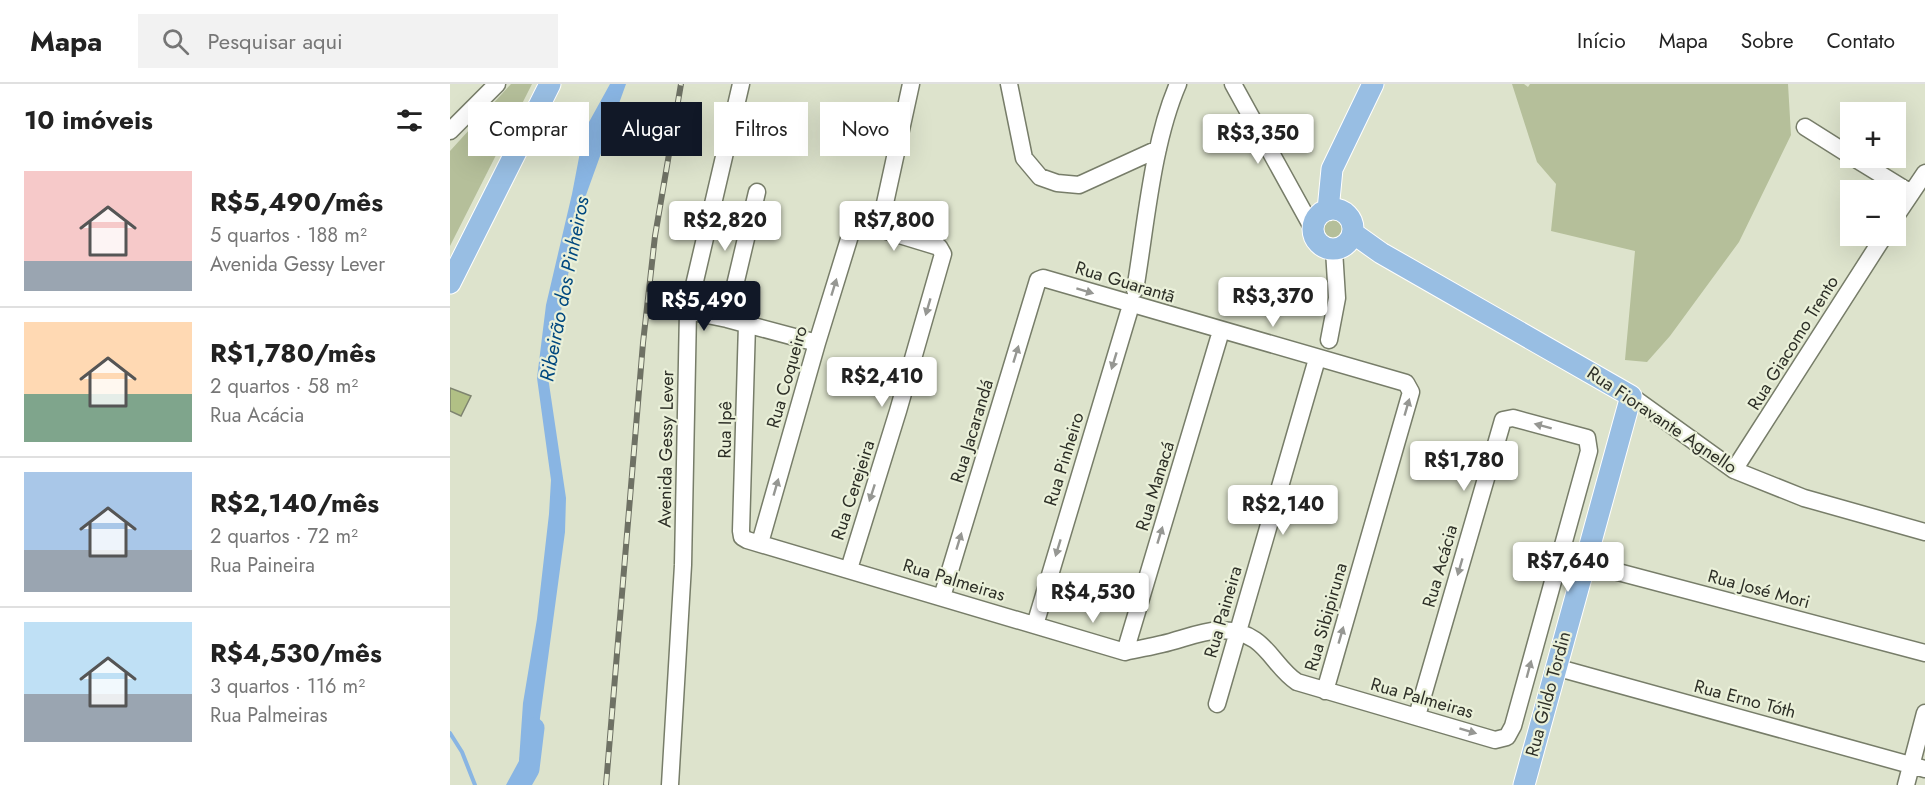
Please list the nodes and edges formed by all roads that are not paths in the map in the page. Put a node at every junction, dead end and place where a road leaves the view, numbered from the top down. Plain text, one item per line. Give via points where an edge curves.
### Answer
1 (539, 84) edge
2 (550, 84) edge
3 (741, 84) edge
4 (911, 84) edge
5 (1009, 84) edge
6 (1178, 84) edge
7 (1233, 84) edge
8 (1373, 84) edge
9 (494, 85) edge
10 (1805, 127) dead end
11 (450, 131) edge
12 (1158, 149) junction
13 (1840, 149) edge
14 (1870, 168) edge
15 (1925, 173) edge
16 (758, 192) dead end
17 (1911, 193) junction
18 (1906, 201) edge
19 (1328, 210) junction
20 (882, 217) dead end
21 (1313, 229) junction
22 (1353, 233) junction
23 (1878, 246) edge
24 (943, 250) joint
25 (1334, 250) junction
26 (450, 262) edge
27 (1040, 278) joint
28 (450, 283) edge
29 (1133, 298) junction
30 (688, 311) junction
31 (727, 319) junction
32 (747, 324) junction
33 (1221, 331) junction
34 (1329, 340) dead end
35 (817, 343) junction
36 (1317, 359) junction
37 (1407, 383) joint
38 (1631, 396) junction
39 (1734, 470) junction
40 (1925, 532) edge
41 (742, 537) joint
42 (760, 543) junction
43 (1584, 563) junction
44 (849, 569) junction
45 (942, 597) junction
46 (1035, 625) junction
47 (1237, 633) junction
48 (1125, 652) junction
49 (1925, 653) edge
50 (1555, 667) junction
51 (1325, 691) junction
52 (1217, 704) dead end
53 (1925, 712) edge
54 (1416, 716) junction
55 (1513, 726) joint
56 (1918, 767) edge
57 (670, 785) edge
58 (1524, 785) edge
59 (1906, 785) edge

1 - 26 main road
2 - 28 main road
3 - 30 street, Avenida Gessy Lever
4 - 20 street
5 - 12 street via 1024,158 1040,177 1079,185
6 - 12 street, Rua Pinheiro
7 - 21 street
8 - 19 main road via 1332,169
9 - 11 street
10 - 13 street
12 - 29 street, Rua Pinheiro
14 - 17 street
15 - 17 street
16 - 31 street
17 - 18 street
19 - 21 main road via 1317,217
19 - 22 main road via 1347,215
21 - 25 main road via 1321,246
22 - 25 main road via 1346,245
22 - 38 main road, Rua Fioravante Agnello via 1381,253
23 - 39 street, Rua Giacomo Trento
35 -> 24 street, Rua Coqueiro via 855,223
24 -> 44 street, Rua Cerejeira
25 - 34 street via 1337,298
27 -> 29 street, Rua Guarantã
45 -> 27 street, Rua Jacarandá
29 - 33 street, Rua Guarantã
29 -> 46 street, Rua Pinheiro
30 - 31 street
30 - 57 street, Avenida Gessy Lever via 683,565
31 - 32 street
32 - 35 street
32 - 41 street, Rua Ipê
33 - 36 street, Rua Guarantã
48 -> 33 street, Rua Manacá
42 -> 35 street, Rua Coqueiro
36 - 37 street, Rua Guarantã
36 - 47 street, Rua Paineira
51 -> 37 street, Rua Sibipiruna via 1411,392
38 - 39 street, Rua Fioravante Agnello
38 - 43 main road, Rua Gildo Tordin
39 - 40 street, Rua Fioravante Agnello via 1804,498
41 - 42 street, Rua Palmeiras
42 - 44 street, Rua Palmeiras
43 - 49 street, Rua José Mori
43 - 50 main road, Rua Gildo Tordin
44 - 45 street, Rua Palmeiras
45 - 46 street, Rua Palmeiras
46 - 48 street, Rua Palmeiras
47 - 48 street, Rua Palmeiras via 1210,630
47 - 51 street, Rua Palmeiras via 1254,639 1286,675
47 - 52 street, Rua Paineira
50 - 56 street, Rua Erno Tóth
50 - 58 main road, Rua Gildo Tordin
51 - 54 street, Rua Palmeiras
53 - 56 street
54 -> 55 street, Rua Palmeiras via 1495,740 1507,737
55 -> 54 street, Rua Acácia via 1589,451 1587,438 1513,418 1503,420
56 - 59 street

